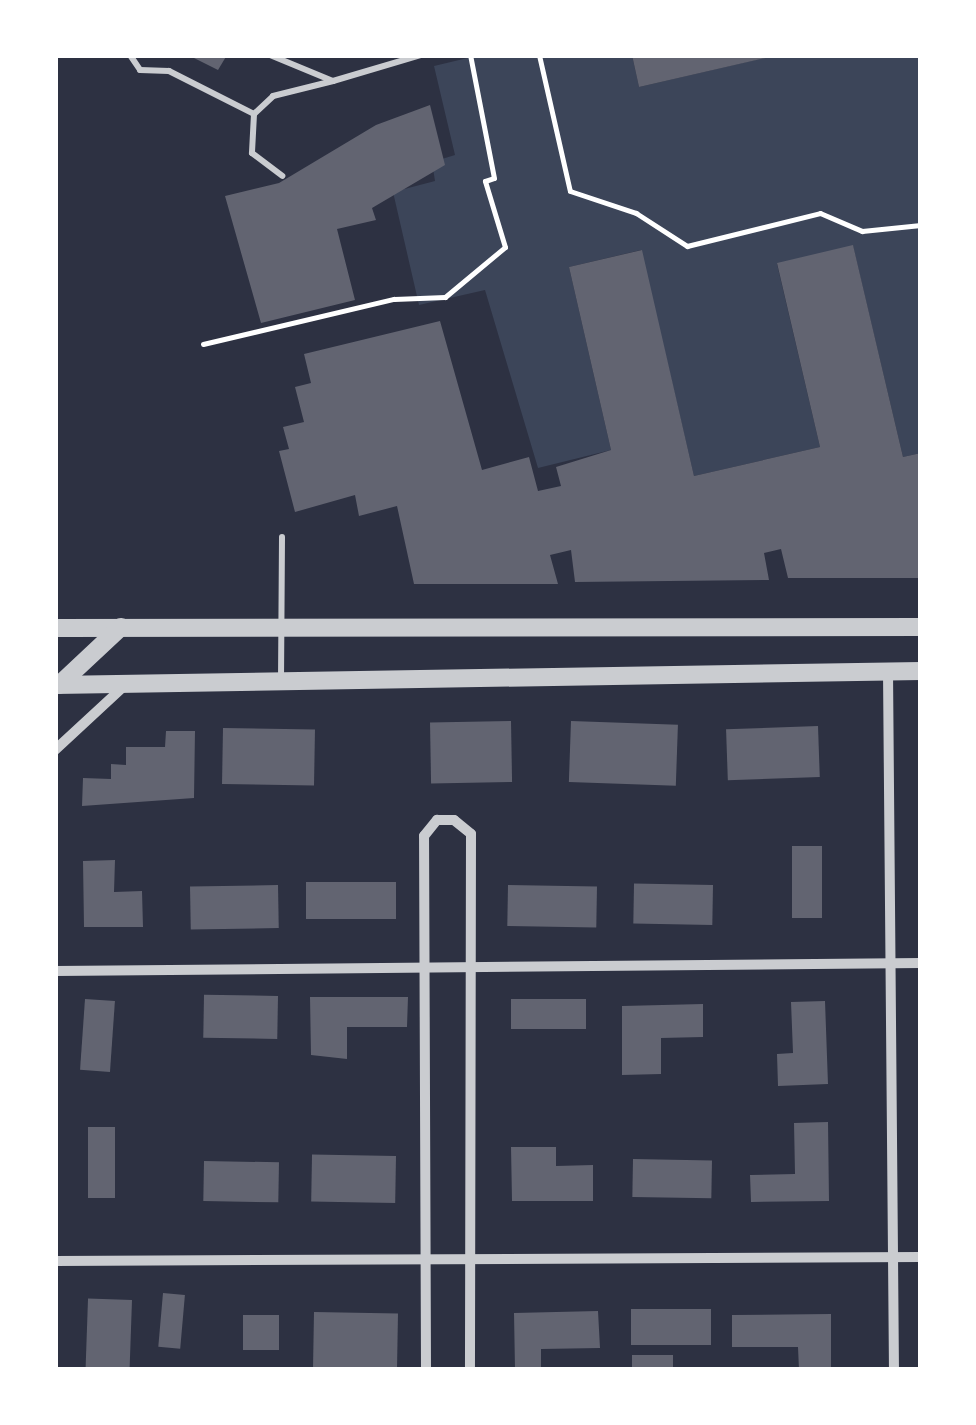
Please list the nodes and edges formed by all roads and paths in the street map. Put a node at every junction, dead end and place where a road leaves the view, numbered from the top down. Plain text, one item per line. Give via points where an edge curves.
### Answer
1 (130, 55) edge
2 (270, 55) edge
3 (420, 55) edge
4 (470, 55) edge
5 (539, 55) edge
6 (333, 81) junction
7 (254, 114) junction
8 (282, 176) dead end
9 (921, 225) edge
10 (203, 344) dead end
11 (282, 537) dead end
12 (285, 625) junction
13 (121, 627) junction
14 (921, 627) edge
15 (55, 628) edge
16 (888, 671) junction
17 (921, 671) edge
18 (133, 682) junction
19 (281, 682) junction
20 (56, 687) edge
21 (55, 750) edge
22 (921, 962) edge
23 (892, 963) junction
24 (425, 966) junction
25 (470, 966) junction
26 (55, 971) edge
27 (894, 1257) junction
28 (921, 1257) edge
29 (426, 1260) junction
30 (469, 1260) junction
31 (55, 1261) edge
32 (426, 1370) edge
33 (470, 1370) edge
34 (894, 1370) edge

1 - 7 lane via 140,70 169,71
2 - 6 lane
3 - 6 lane
4 - 10 path via 494,178 485,181 505,248 445,297 394,298
5 - 9 path via 570,192 636,213 687,246 820,213 862,231
6 - 7 lane via 274,96
7 - 8 lane via 252,153
11 - 12 lane
12 - 13 street
12 - 14 street
12 - 19 lane
13 - 15 street
13 - 20 street
16 - 17 street
16 - 19 street
16 - 23 street
18 - 19 street
18 - 20 street
18 - 21 street via 83,716
22 - 23 street
23 - 25 street
23 - 27 street
24 - 25 street
24 - 25 street via 424,836 437,820 454,820 471,834
24 - 26 street
24 - 29 street
25 - 30 street
27 - 28 street
27 - 30 street
27 - 34 street
29 - 30 street
29 - 31 street
29 - 32 street
30 - 33 street

